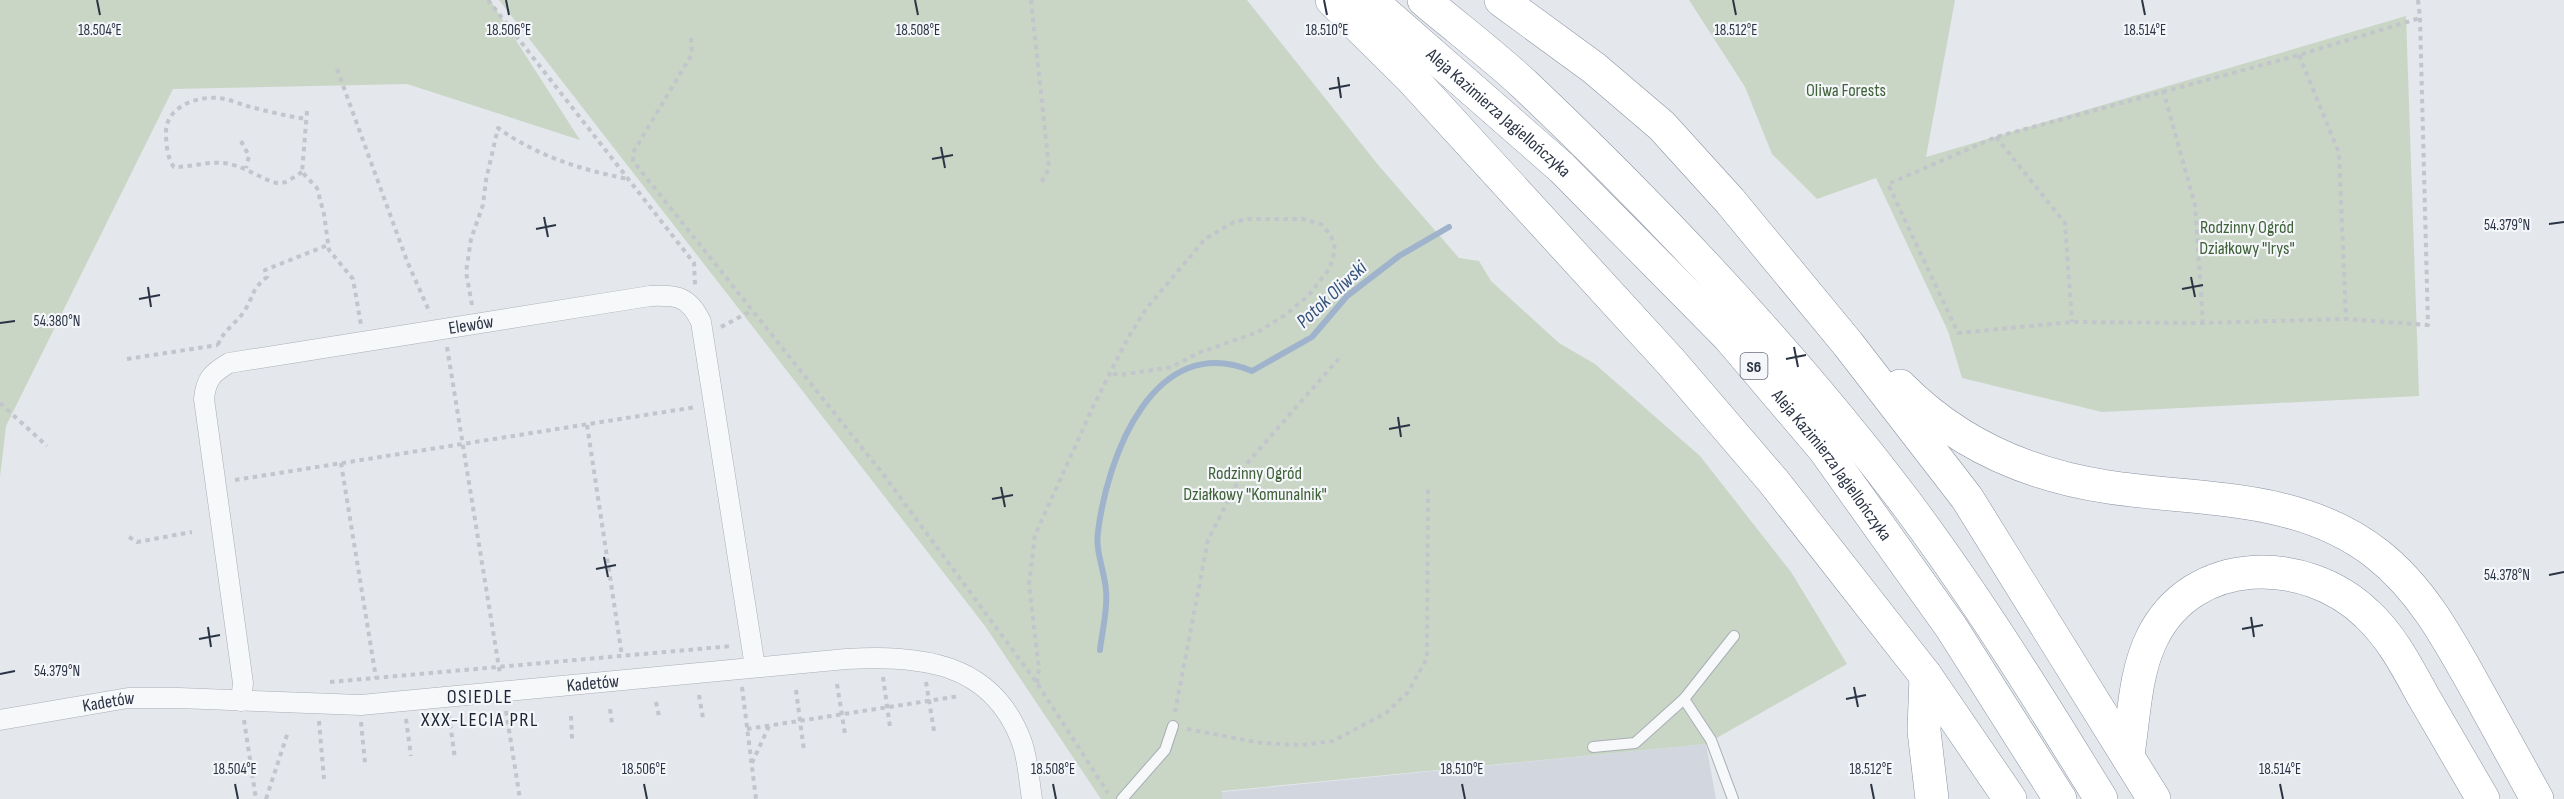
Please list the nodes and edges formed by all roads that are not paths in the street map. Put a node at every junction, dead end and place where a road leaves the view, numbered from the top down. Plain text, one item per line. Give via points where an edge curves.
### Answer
1 (1332, 0) edge
2 (1370, 0) edge
3 (1424, 0) edge
4 (1501, 0) edge
5 (1848, 344) junction
6 (1734, 636) dead end
7 (747, 668) junction
8 (1926, 676) junction
9 (1684, 699) junction
10 (241, 701) junction
11 (0, 720) edge
12 (1173, 726) road end
13 (1593, 747) dead end
14 (2128, 754) junction
15 (1032, 799) edge
16 (1122, 799) edge
17 (1733, 799) edge
18 (1932, 799) edge
19 (2010, 799) edge
20 (2060, 799) edge
21 (2101, 799) edge
22 (2154, 799) edge
23 (2483, 799) edge
24 (2537, 799) edge

1 - 8 highway via 1412,79 1671,362 1774,482
2 - 20 highway, Aleja Kazimierza Jagiellończyka / S6 via 1562,168 1729,337 1824,449 1951,627
3 - 21 highway, Aleja Kazimierza Jagiellończyka / S6 via 1523,84 1691,250 1767,332 1914,514 2015,660
4 - 5 highway via 1594,68 1662,126 1730,201
5 - 14 highway via 1967,498
5 - 24 highway via 1862,348 1917,404 1952,432 2009,461 2107,487 2286,509 2350,536 2403,577 2427,607
6 - 9 lane
7 - 10 street, Kadetów via 361,705
7 - 10 street, Elewów via 752,645 703,331 688,301 672,295 650,296 229,363 213,372 206,383 204,399 243,683
7 - 15 street, Kadetów via 880,657 921,660 969,675 998,700 1021,740
8 - 18 highway via 1924,731
8 - 19 highway
9 - 13 lane via 1635,743
9 - 17 lane via 1711,740
10 - 11 street, Kadetów via 128,698
12 - 16 lane via 1165,750
14 - 22 highway
14 - 23 highway via 2143,663 2152,637 2166,618 2200,588 2224,577 2260,571 2285,572 2339,591 2367,613 2391,641

